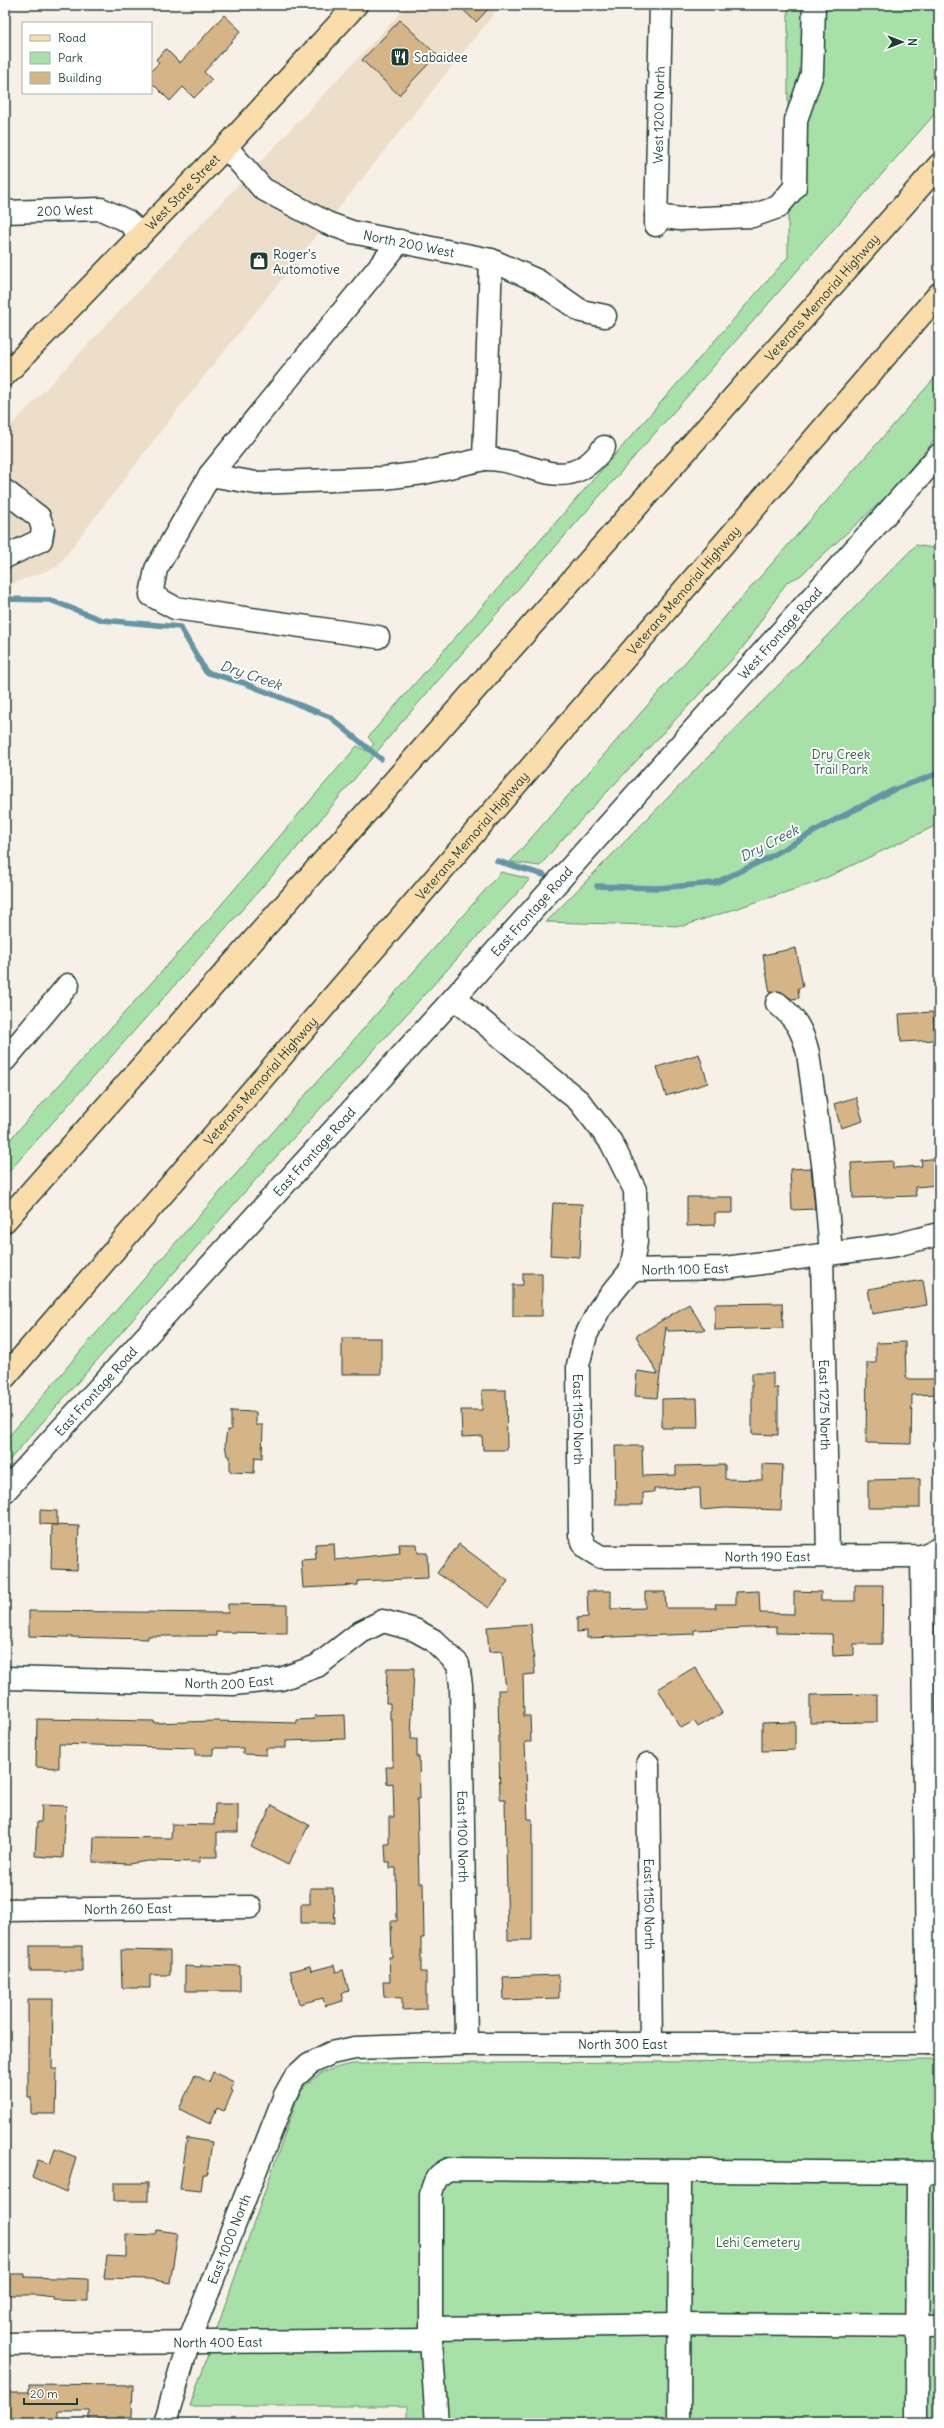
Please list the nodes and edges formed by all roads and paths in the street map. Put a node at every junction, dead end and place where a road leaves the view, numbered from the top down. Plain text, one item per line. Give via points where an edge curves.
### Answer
1 (356, 5) edge
2 (661, 5) edge
3 (814, 5) edge
4 (226, 147) junction
5 (939, 165) edge
6 (5, 212) edge
7 (141, 234) junction
8 (400, 241) junction
9 (491, 260) junction
10 (939, 294) edge
11 (605, 316) dead end
12 (5, 375) edge
13 (604, 447) dead end
14 (939, 455) edge
15 (484, 459) junction
16 (210, 475) junction
17 (5, 491) edge
18 (5, 557) edge
19 (378, 637) dead end
20 (621, 812) joint
21 (68, 985) dead end
22 (454, 998) junction
23 (777, 1003) dead end
24 (5, 1060) edge
25 (5, 1221) edge
26 (939, 1234) edge
27 (827, 1254) junction
28 (631, 1270) junction
29 (5, 1377) edge
30 (5, 1491) edge
31 (931, 1553) edge
32 (596, 1554) joint
33 (828, 1556) junction
34 (433, 1640) joint
35 (931, 1659) edge
36 (5, 1678) edge
37 (648, 1764) dead end
38 (250, 1907) dead end
39 (5, 1910) edge
40 (466, 2044) junction
41 (651, 2044) junction
42 (934, 2044) edge
43 (310, 2064) joint
44 (680, 2172) junction
45 (918, 2173) junction
46 (939, 2173) edge
47 (680, 2324) junction
48 (916, 2326) junction
49 (939, 2326) edge
50 (432, 2334) junction
51 (189, 2341) junction
52 (5, 2344) edge
53 (166, 2423) edge
54 (437, 2423) edge
55 (678, 2423) edge
56 (917, 2423) edge

1 - 4 main road, West State Street
2 - 3 street, West 1200 North via 656,221 752,216 778,207 795,187 796,120 812,74
4 - 7 main road, West State Street
4 - 8 street, North 200 West via 263,189 327,223 352,232
5 - 25 main road, Veterans Memorial Highway
6 - 7 street, 200 West via 101,209 127,221
7 - 12 main road, West State Street
8 - 9 street, North 200 West
8 - 16 street
9 - 11 street, North 200 West via 538,281 581,312
9 - 15 street
10 - 29 main road, Veterans Memorial Highway
13 - 15 street via 596,458 575,472 559,475 501,459
14 - 20 street, West Frontage Road
15 - 16 street via 423,473 384,478 256,483
16 - 19 street via 156,569 151,595 175,608
17 - 18 street via 40,517 43,528 41,540
20 - 22 street, East Frontage Road
21 - 24 street
22 - 28 street, North 100 East via 579,1101 612,1142 636,1190 636,1242
22 - 30 street, East Frontage Road
23 - 27 street, East 1275 North via 794,1017 808,1053 824,1171
26 - 27 street, North 100 East via 896,1244
27 - 28 street, North 100 East via 725,1268
27 - 33 street, East 1275 North
28 - 32 street, East 1150 North via 600,1308 586,1335 578,1365 580,1535 586,1548
31 - 33 street, North 190 East
31 - 35 street
32 - 33 street, North 190 East via 601,1557
34 - 36 street, North 200 East via 415,1630 383,1621 361,1632 318,1666 281,1679 232,1684
34 - 40 street, East 1100 North via 458,1664 461,1685
35 - 42 street
37 - 41 street, East 1150 North
38 - 39 street, North 260 East
40 - 41 street, North 300 East
40 - 43 street, North 300 East via 355,2048 330,2053
41 - 42 street, North 300 East
43 - 51 street, East 1000 North via 295,2077 285,2095
44 - 45 street
44 - 47 street
44 - 50 street via 450,2169 441,2172 434,2182 431,2194
45 - 46 street
45 - 48 street
47 - 48 street, North 400 East
47 - 50 street, North 400 East
47 - 55 street
48 - 49 street, North 400 East
48 - 56 street
50 - 51 street, North 400 East
50 - 54 street
51 - 52 street, North 400 East
51 - 53 street, East 1000 North

